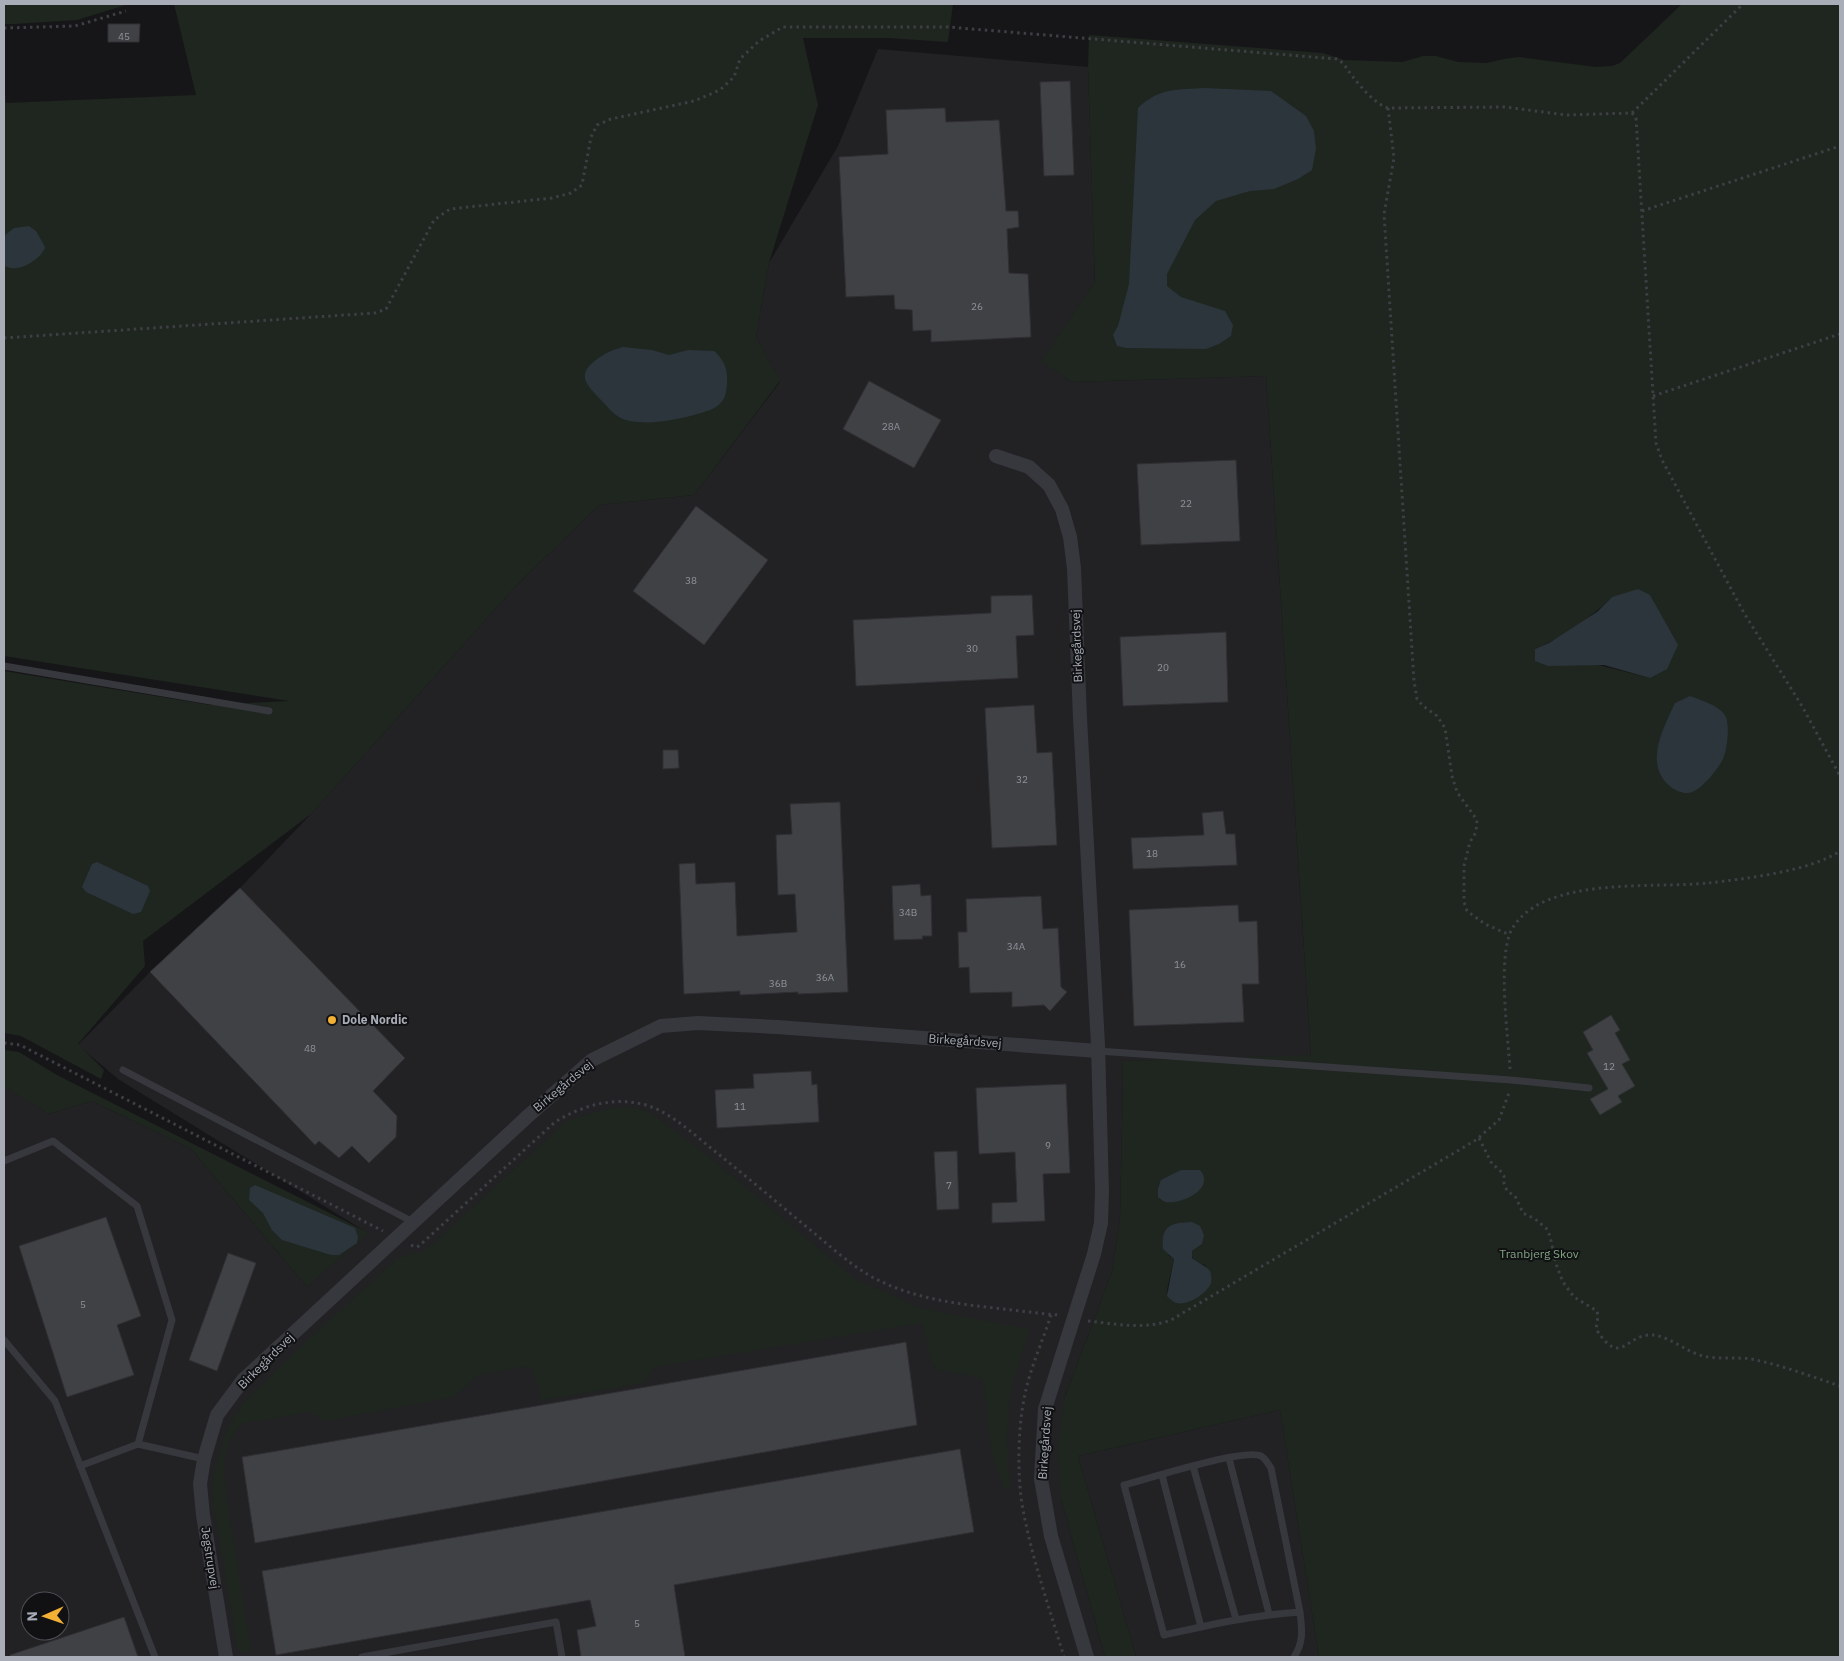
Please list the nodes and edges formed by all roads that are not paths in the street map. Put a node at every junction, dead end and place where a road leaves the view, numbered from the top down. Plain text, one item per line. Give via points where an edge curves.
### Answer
1 (996, 456) dead end
2 (4, 666) edge
3 (269, 711) dead end
4 (1098, 1051) junction
5 (123, 1070) dead end
6 (1589, 1088) dead end
7 (4, 1161) edge
8 (413, 1222) junction
9 (4, 1340) edge
10 (138, 1444) junction
11 (1229, 1458) junction
12 (204, 1459) junction
13 (80, 1466) junction
14 (1193, 1466) junction
15 (1162, 1475) junction
16 (1300, 1612) junction
17 (1269, 1614) junction
18 (1236, 1619) junction
19 (1201, 1627) junction
20 (155, 1657) edge
21 (226, 1657) edge
22 (362, 1657) edge
23 (562, 1657) edge
24 (1086, 1657) edge
25 (1294, 1657) edge

1 - 4 street, Birkegårdsvej via 1028,467 1049,485 1062,510 1070,537
2 - 3 lane
4 - 6 lane
4 - 8 street, Birkegårdsvej via 698,1023 661,1026 592,1060
4 - 24 street, Birkegårdsvej via 1101,1224 1088,1277 1045,1409 1041,1479 1051,1536
5 - 8 lane
7 - 10 lane via 53,1142 137,1206 172,1320
8 - 12 street, Birkegårdsvej via 243,1380 217,1415
9 - 13 lane via 55,1401
10 - 12 lane
10 - 13 lane
11 - 14 lane
11 - 16 lane via 1261,1456 1271,1468
11 - 17 lane
12 - 21 street, Jegstrupvej via 200,1484 203,1515
13 - 20 lane
14 - 15 lane
14 - 18 lane
15 - 19 lane
15 - 19 lane via 1124,1485 1164,1636
16 - 17 lane
16 - 25 lane via 1302,1641
17 - 18 lane
18 - 19 lane
22 - 23 lane via 556,1622

